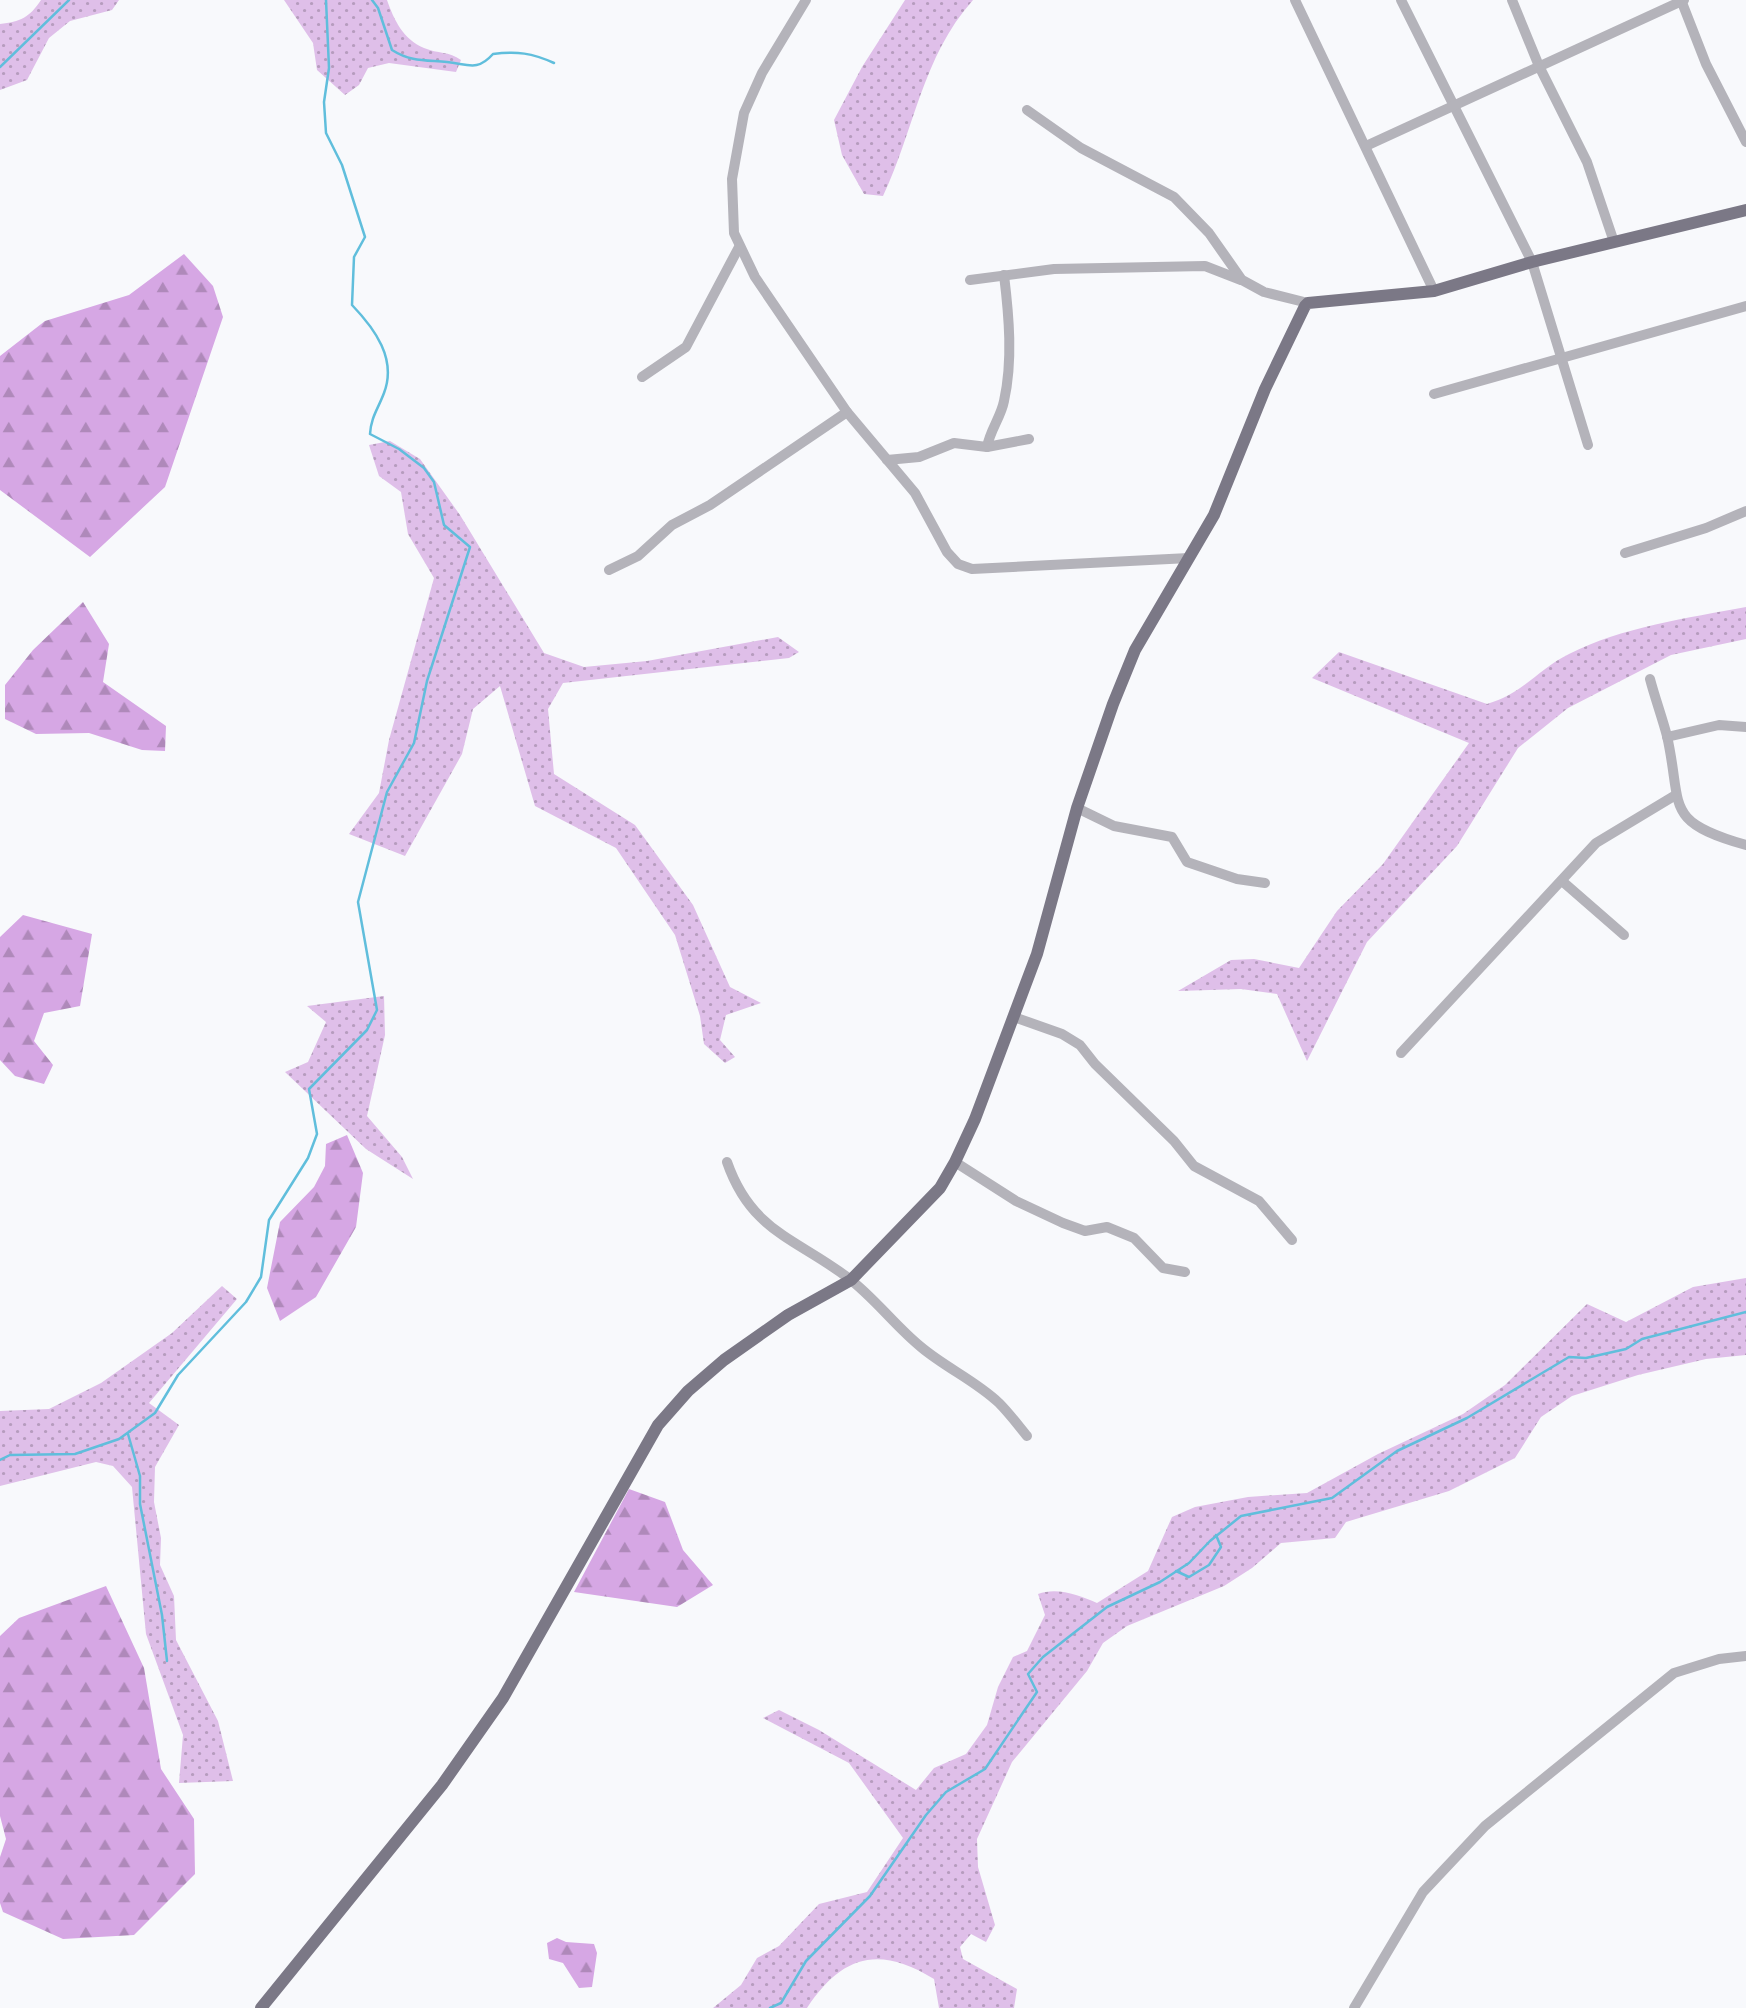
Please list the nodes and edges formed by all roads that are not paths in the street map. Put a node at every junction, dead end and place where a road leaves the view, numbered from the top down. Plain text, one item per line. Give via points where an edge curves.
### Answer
1 (806, 0) edge
2 (1295, 0) edge
3 (1401, 0) edge
4 (1512, 0) edge
5 (1682, 0) edge
6 (1539, 66) junction
7 (1454, 104) junction
8 (1027, 110) dead end
9 (1746, 142) edge
10 (1366, 146) junction
11 (1746, 210) edge
12 (1614, 242) junction
13 (739, 247) junction
14 (1532, 262) junction
15 (1004, 275) junction
16 (970, 280) dead end
17 (1242, 280) junction
18 (1434, 291) junction
19 (1308, 303) junction
20 (1746, 306) edge
21 (1562, 357) junction
22 (642, 377) dead end
23 (1434, 394) dead end
24 (847, 412) junction
25 (1028, 439) dead end
26 (1588, 445) dead end
27 (987, 447) junction
28 (887, 460) junction
29 (1746, 511) edge
30 (1625, 553) dead end
31 (1189, 558) junction
32 (609, 570) dead end
33 (1650, 679) dead end
34 (1746, 727) edge
35 (1667, 737) junction
36 (1674, 796) junction
37 (1077, 808) junction
38 (1746, 845) edge
39 (1562, 881) junction
40 (1265, 883) dead end
41 (1623, 935) dead end
42 (1014, 1017) junction
43 (1401, 1053) dead end
44 (727, 1162) dead end
45 (955, 1163) junction
46 (1292, 1240) dead end
47 (1185, 1272) dead end
48 (851, 1280) junction
49 (1027, 1436) dead end
50 (1746, 1656) edge
51 (261, 2008) edge
52 (1354, 2008) edge

1 - 13 street via 762,73 739,129 732,179 732,220
2 - 10 street
3 - 7 street
4 - 6 street
5 - 6 street
5 - 9 street via 1706,64
6 - 7 street
6 - 12 street via 1587,162
7 - 10 street
7 - 14 street
8 - 17 street via 1081,148 1174,197 1209,233
10 - 18 street
11 - 12 main road
12 - 14 main road
13 - 22 street via 686,347
13 - 24 street
14 - 18 main road
14 - 21 street
15 - 16 street
15 - 17 street via 1054,269 1205,266
15 - 27 street via 1009,321 1004,403 989,431
17 - 19 street via 1264,292
18 - 19 main road
19 - 31 main road via 1270,379 1214,515
20 - 21 street
21 - 23 street
21 - 26 street
24 - 28 street
24 - 32 street via 672,526 638,556
25 - 27 street
27 - 28 street via 954,443 919,457
28 - 31 street via 915,494 947,552 958,564 972,569
29 - 30 street
31 - 37 main road via 1135,650
33 - 35 street
34 - 35 street via 1719,725
35 - 36 street
36 - 38 street via 1699,828
36 - 39 street via 1596,843
37 - 40 street via 1114,826 1172,837 1187,862
37 - 42 main road via 1037,954
39 - 41 street
39 - 43 street
42 - 45 main road
42 - 46 street via 1080,1045 1194,1166 1259,1201
44 - 48 street via 736,1189 766,1223 794,1246
45 - 47 street via 1016,1201 1063,1223 1085,1231 1107,1227 1134,1238 1163,1268
45 - 48 main road via 940,1188
48 - 49 street via 919,1346 999,1403
48 - 51 main road via 788,1315 724,1360 658,1425 503,1698 442,1785
50 - 52 street via 1674,1673 1485,1826 1423,1892

